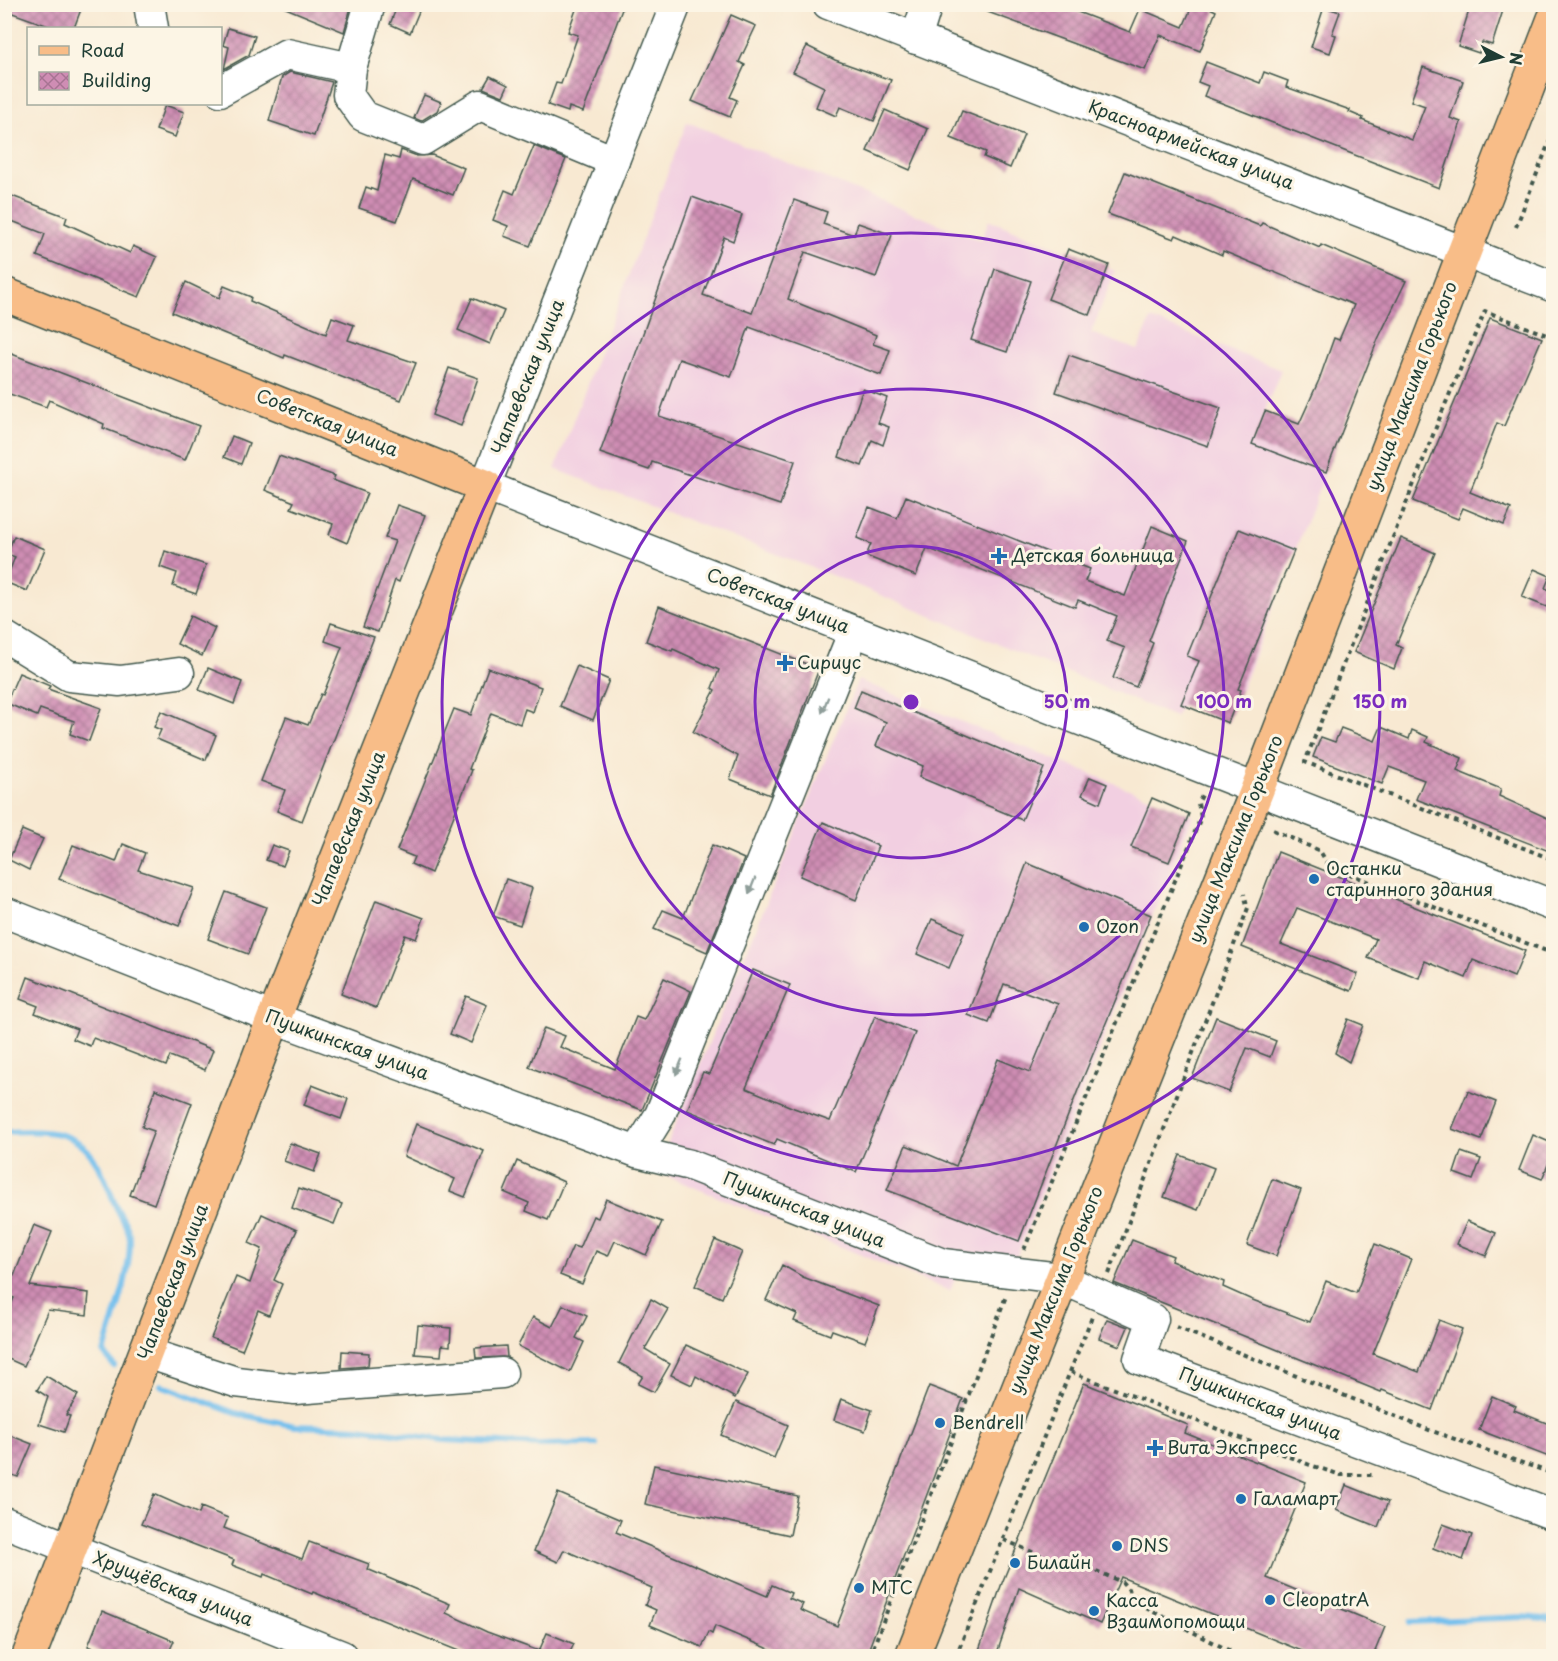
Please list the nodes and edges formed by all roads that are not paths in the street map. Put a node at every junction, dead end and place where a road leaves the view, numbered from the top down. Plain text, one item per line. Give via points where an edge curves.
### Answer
1 (149, 4) edge
2 (370, 4) edge
3 (676, 4) edge
4 (828, 4) edge
5 (927, 4) edge
6 (1554, 19) edge
7 (153, 27) edge
8 (916, 39) junction
9 (351, 68) junction
10 (222, 90) edge
11 (614, 161) junction
12 (1464, 250) junction
13 (1554, 287) edge
14 (4, 294) edge
15 (485, 486) junction
16 (854, 631) junction
17 (4, 636) edge
18 (179, 673) dead end
19 (1257, 790) junction
20 (1554, 906) edge
21 (4, 912) edge
22 (274, 1018) junction
23 (637, 1152) junction
24 (1060, 1278) junction
25 (147, 1353) junction
26 (502, 1373) dead end
27 (1554, 1515) edge
28 (4, 1522) edge
29 (71, 1548) junction
30 (29, 1656) edge
31 (342, 1656) edge
32 (912, 1656) edge

1 - 7 street
2 - 9 street
3 - 11 street, Чапаевская улица
4 - 8 street, Красноармейская улица
5 - 8 street
6 - 12 main road, улица Максима Горького
8 - 12 street, Красноармейская улица
9 - 10 street via 288,54
9 - 11 street via 348,95 363,116 423,140 480,105
11 - 15 street, Чапаевская улица
12 - 13 street, Красноармейская улица
12 - 19 main road, улица Максима Горького
14 - 15 main road, Советская улица
15 - 16 street, Советская улица
15 - 22 main road, Чапаевская улица
16 - 19 street, Советская улица
16 -> 23 street via 660,1115
17 - 18 street via 69,676 120,681
19 - 20 street, Советская улица
19 - 24 main road, улица Максима Горького
21 - 22 street, Пушкинская улица
22 - 23 street, Пушкинская улица
22 - 25 main road, Чапаевская улица
23 - 24 street, Пушкинская улица via 690,1165 943,1264
24 - 27 street, Пушкинская улица via 1153,1319 1139,1359
24 - 32 main road, улица Максима Горького
25 - 26 street via 236,1382 295,1389
25 - 29 main road, Чапаевская улица
28 - 29 street, Хрущёвская улица
29 - 30 main road, Чапаевская улица
29 - 31 street, Хрущёвская улица

